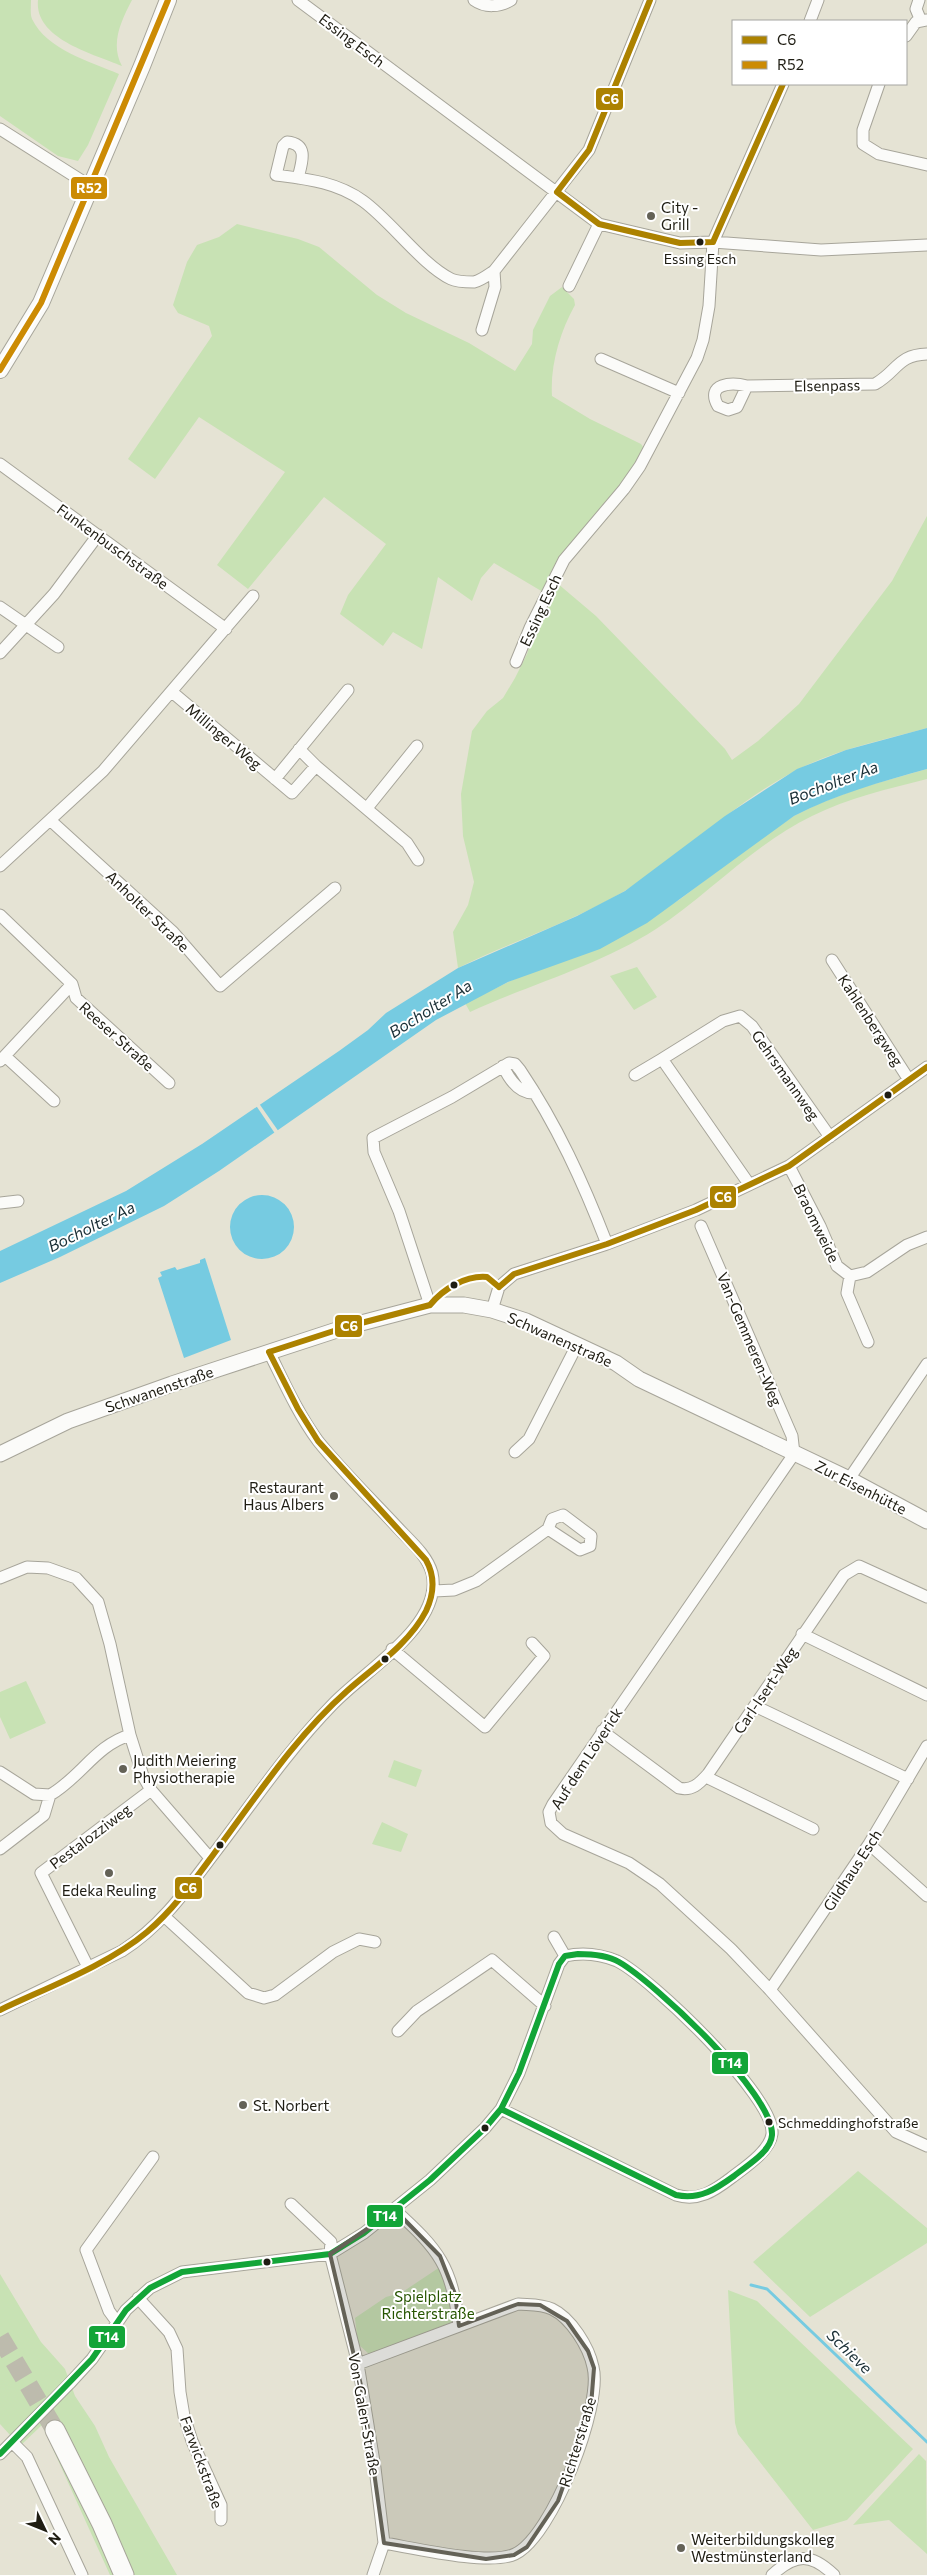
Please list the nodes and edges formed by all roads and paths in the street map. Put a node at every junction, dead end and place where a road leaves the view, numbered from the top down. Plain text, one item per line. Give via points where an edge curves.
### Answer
1 (168, 0) edge
2 (298, 0) edge
3 (474, 0) edge
4 (511, 0) edge
5 (650, 0) edge
6 (818, 0) edge
7 (919, 0) edge
8 (810, 20) edge
9 (924, 21) edge
10 (907, 35) edge
11 (783, 85) edge
12 (879, 85) edge
13 (0, 129) edge
14 (927, 165) edge
15 (298, 178) dead end
16 (90, 186) junction
17 (556, 192) junction
18 (599, 224) junction
19 (714, 242) junction
20 (927, 245) edge
21 (494, 271) junction
22 (569, 286) dead end
23 (482, 330) dead end
24 (927, 354) edge
25 (601, 359) dead end
26 (0, 370) edge
27 (747, 386) dead end
28 (679, 393) junction
29 (0, 464) edge
30 (98, 535) junction
31 (253, 596) dead end
32 (0, 607) edge
33 (26, 627) junction
34 (226, 629) junction
35 (58, 647) dead end
36 (0, 653) edge
37 (516, 662) dead end
38 (348, 690) dead end
39 (172, 692) junction
40 (417, 746) dead end
41 (299, 750) junction
42 (316, 766) junction
43 (275, 779) junction
44 (367, 808) junction
45 (50, 820) junction
46 (418, 860) dead end
47 (0, 866) edge
48 (335, 888) dead end
49 (0, 915) edge
50 (832, 960) dead end
51 (72, 984) junction
52 (2, 1059) edge
53 (662, 1060) junction
54 (927, 1067) edge
55 (635, 1075) dead end
56 (909, 1080) junction
57 (169, 1083) dead end
58 (54, 1101) dead end
59 (830, 1137) junction
60 (789, 1166) junction
61 (749, 1184) junction
62 (18, 1201) dead end
63 (0, 1203) edge
64 (701, 1226) dead end
65 (927, 1237) edge
66 (608, 1244) junction
67 (850, 1276) junction
68 (430, 1305) junction
69 (492, 1310) junction
70 (868, 1342) dead end
71 (577, 1345) junction
72 (269, 1352) junction
73 (927, 1364) edge
74 (515, 1452) dead end
75 (0, 1454) edge
76 (794, 1454) junction
77 (849, 1479) junction
78 (927, 1521) edge
79 (548, 1528) dead end
80 (0, 1578) edge
81 (434, 1591) junction
82 (927, 1597) edge
83 (802, 1634) junction
84 (532, 1643) dead end
85 (392, 1649) junction
86 (927, 1695) edge
87 (754, 1706) junction
88 (602, 1731) junction
89 (130, 1735) junction
90 (927, 1746) edge
91 (0, 1772) edge
92 (706, 1777) junction
93 (908, 1779) junction
94 (151, 1790) junction
95 (50, 1795) junction
96 (813, 1829) dead end
97 (869, 1844) junction
98 (0, 1849) edge
99 (210, 1858) junction
100 (927, 1896) edge
101 (165, 1917) junction
102 (554, 1937) dead end
103 (375, 1942) dead end
104 (565, 1956) junction
105 (88, 1967) junction
106 (770, 1990) junction
107 (545, 2006) junction
108 (0, 2010) edge
109 (398, 2031) dead end
110 (500, 2109) junction
111 (927, 2146) edge
112 (153, 2157) dead end
113 (291, 2204) dead end
114 (395, 2210) junction
115 (330, 2254) junction
116 (138, 2298) junction
117 (117, 2322) junction
118 (459, 2326) junction
119 (358, 2364) junction
120 (55, 2430) tunnel mouth
121 (12, 2442) junction
122 (0, 2454) edge
123 (221, 2520) dead end
124 (384, 2543) junction
125 (82, 2575) edge
126 (124, 2575) edge
127 (373, 2575) edge
128 (772, 2575) edge
129 (834, 2575) edge

1 - 16 main road
2 - 17 street, Essing Esch
3 - 4 street via 482,5 499,5
5 - 17 street via 589,150
6 - 8 street
7 - 9 street via 916,8
9 - 10 street via 916,22
11 - 19 street
12 - 14 street via 863,130 863,144 880,154
13 - 16 street
15 - 21 street via 327,183 362,200 452,279 476,282
16 - 26 main road via 41,303
17 - 18 street, Essing Esch
17 - 21 street
18 - 19 street, Essing Esch via 680,243
18 - 22 street
19 - 20 street, Essing Esch via 820,250
19 - 28 street, Essing Esch via 703,340
21 - 23 street via 494,287
24 - 27 street, Elsenpass via 912,354 875,384
25 - 28 street
28 - 37 street, Essing Esch via 640,466 564,560
29 - 30 street, Funkenbuschstraße
30 - 33 street
30 - 34 street, Funkenbuschstraße
31 - 34 street
32 - 33 street
33 - 35 street
33 - 36 street
34 - 39 street
38 - 41 street, Millinger Weg
39 - 43 street, Millinger Weg
39 - 45 street via 103,771
40 - 44 street
41 - 42 street
41 - 43 street, Millinger Weg
42 - 43 street, Millinger Weg via 292,793
42 - 44 street
44 - 46 street via 407,843
45 - 47 street
45 - 48 street, Anholter Straße via 174,932 220,986
49 - 51 street, Reeser Straße
50 - 56 street, Kahlenbergweg
51 - 52 street, Reeser Straße
51 - 57 street, Reeser Straße via 76,998
52 - 58 street, Reeser Straße
53 - 55 street, Gehrsmannweg
53 - 59 street, Gehrsmannweg via 722,1021 740,1016 752,1026
53 - 61 street
54 - 56 street
56 - 59 street
59 - 60 street
60 - 61 street
60 - 67 street, Braomweide via 837,1266
61 - 66 street via 696,1210
62 - 63 street
64 - 76 street, Van-Gemmeren-Weg via 792,1436
65 - 67 street, Braomweide via 908,1245 866,1272
66 - 68 street via 581,1176 535,1093 515,1064 509,1063 372,1138 374,1152 399,1211
66 - 69 street via 514,1274 499,1287
67 - 70 street, Braomweide via 847,1293
68 - 69 street, Schwanenstraße via 464,1305
68 - 72 street, Schwanenstraße
69 - 71 street, Schwanenstraße via 526,1321
71 - 74 street via 529,1439
71 - 76 street, Schwanenstraße via 616,1363 639,1379
72 - 75 street, Schwanenstraße via 68,1420
72 - 81 street via 295,1405 318,1440 428,1562
73 - 77 street
76 - 77 street, Zur Eisenhütte
76 - 88 street, Auf dem Löverick
77 - 78 street, Zur Eisenhütte
79 - 81 street via 476,1581 454,1590
80 - 89 street via 27,1567 48,1568 76,1578 87,1588 98,1602 107,1630
81 - 85 street via 426,1614
82 - 83 street, Carl-Isert-Weg via 858,1566 844,1575
83 - 86 street
83 - 87 street, Carl-Isert-Weg
84 - 85 street via 544,1656 485,1727
85 - 99 street via 333,1703 300,1740
87 - 92 street, Carl-Isert-Weg
87 - 93 street
88 - 92 street, Carl-Isert-Weg via 678,1788 687,1790
88 - 106 street, Auf dem Löverick via 553,1804 549,1812 551,1823 563,1834 629,1863 660,1884
89 - 94 street
89 - 95 street via 107,1745 61,1789
90 - 93 street, Gildhaus Esch
91 - 95 street via 34,1794
92 - 96 street
93 - 97 street, Gildhaus Esch
94 - 99 street
94 - 105 street, Pestalozziweg via 41,1873
95 - 98 street via 44,1815
97 - 100 street
97 - 106 street, Gildhaus Esch
99 - 101 street
101 - 103 street via 248,1993 264,1998 274,1995 333,1952 359,1939
101 - 105 street via 136,1942
102 - 104 street
104 - 107 street via 559,1964
104 - 110 street via 577,1953 602,1955 619,1962 651,1985 714,2045 743,2080 770,2120 772,2136 764,2149 721,2186 700,2197 688,2198
105 - 108 street
106 - 111 street, Auf dem Löverick via 896,2132
107 - 109 street via 492,1960 417,2012
107 - 110 street via 519,2073
110 - 114 street via 460,2153
112 - 117 street via 86,2250 109,2310
113 - 115 street, Von-Galen-Straße via 331,2242
114 - 115 street
114 - 118 street via 428,2240 440,2256 455,2294
115 - 116 street via 182,2272
115 - 119 street, Von-Galen-Straße
116 - 117 street
116 - 123 street, Farwickstraße via 169,2332 177,2349 184,2416 221,2504
117 - 121 street via 92,2359
118 - 119 street, Richterstraße
118 - 124 street, Richterstraße via 518,2304 540,2305 567,2321 588,2351 594,2368 590,2406 570,2473 538,2536 514,2555 486,2559
119 - 124 street, Von-Galen-Straße
120 - 126 main road
121 - 122 street
121 - 125 street via 27,2457
124 - 127 street, Von-Galen-Straße
128 - 129 street via 793,2559 809,2558 822,2563

